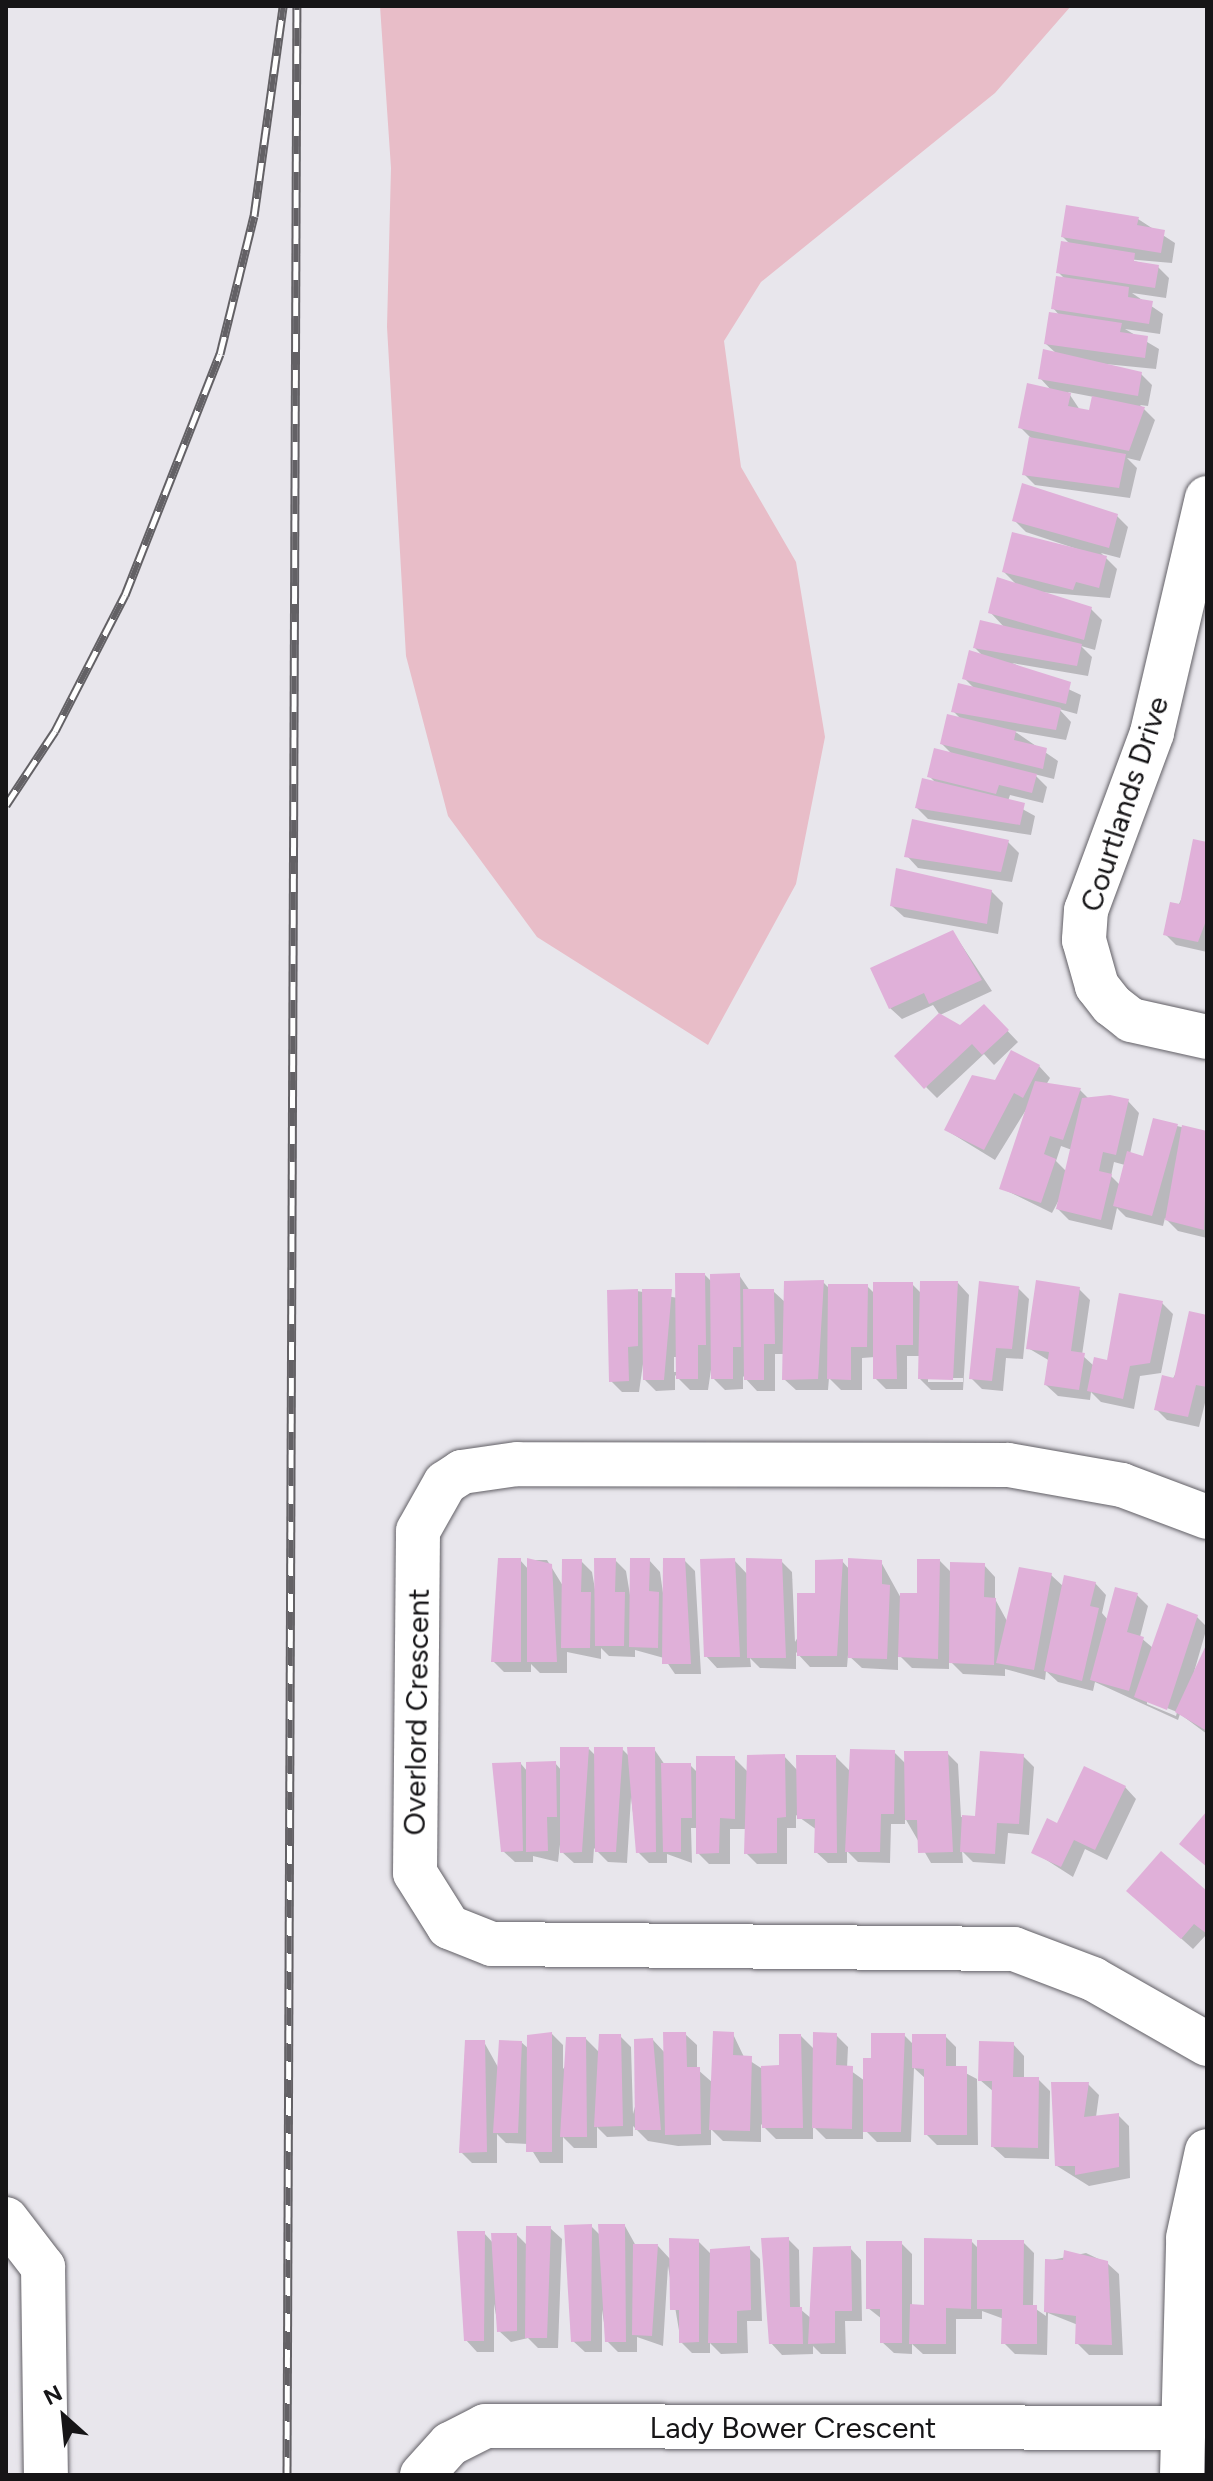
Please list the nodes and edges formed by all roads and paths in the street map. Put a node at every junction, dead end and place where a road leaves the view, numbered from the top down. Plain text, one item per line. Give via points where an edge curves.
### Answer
1 (1205, 522) edge
2 (1207, 1037) edge
3 (1207, 1517) edge
4 (1207, 2044) edge
5 (1207, 2151) edge
6 (6, 2219) edge
7 (1182, 2428) junction
8 (46, 2475) edge
9 (422, 2475) edge
10 (1182, 2475) edge

1 - 2 street, Courtlands Drive via 1152,733 1086,910 1084,940 1097,986 1131,1020
3 - 4 street, Overlord Crescent via 1122,1485 1008,1465 517,1464 462,1472 445,1483 418,1531 415,1873 436,1915 483,1943 1014,1949 1093,1979
5 - 7 street via 1188,2238
6 - 8 street via 43,2267
7 - 9 street, Lady Bower Crescent via 485,2426 450,2444
7 - 10 street

